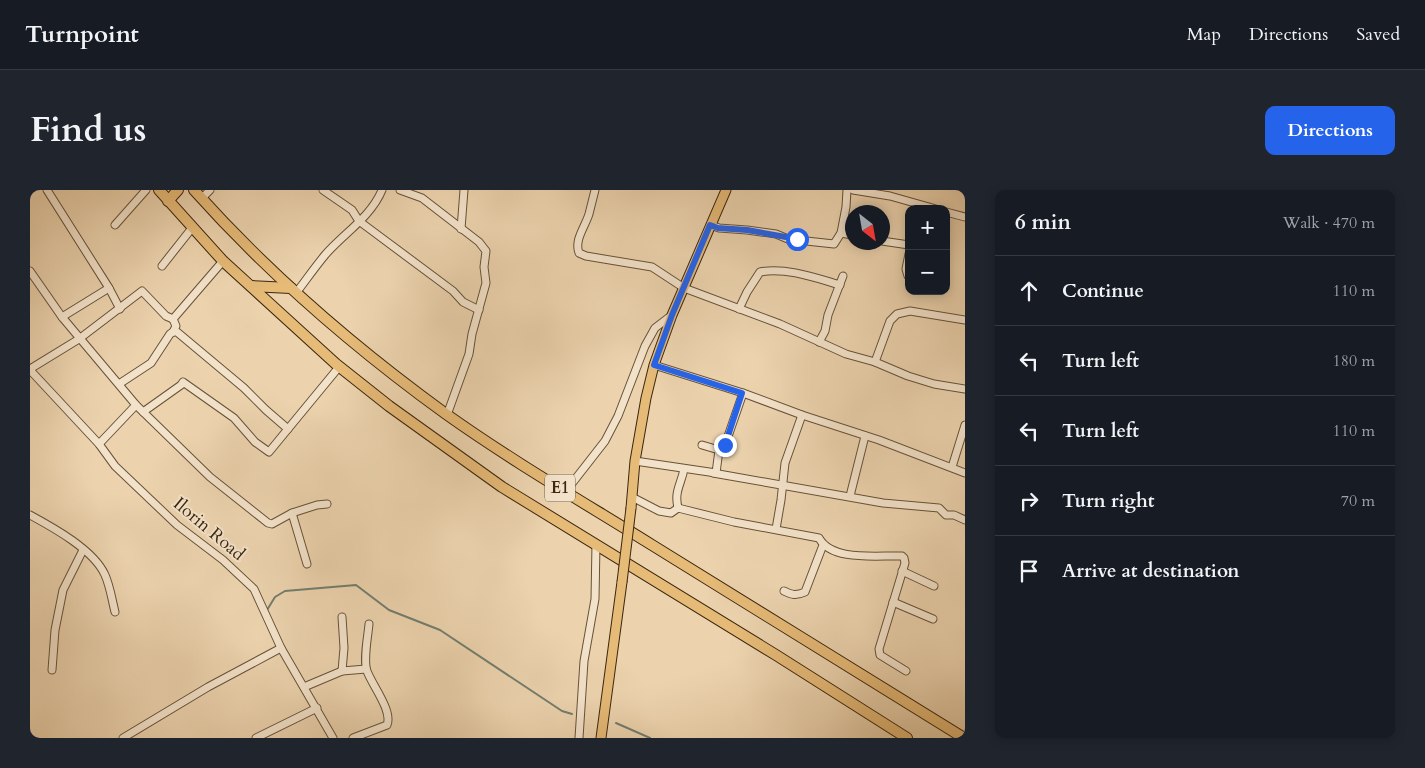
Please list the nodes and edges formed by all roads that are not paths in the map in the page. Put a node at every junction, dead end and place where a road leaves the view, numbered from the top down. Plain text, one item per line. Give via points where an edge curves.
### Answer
1 (47, 190) edge
2 (146, 190) edge
3 (159, 190) edge
4 (178, 190) edge
5 (194, 190) edge
6 (210, 190) edge
7 (323, 190) edge
8 (382, 190) edge
9 (400, 190) edge
10 (464, 190) edge
11 (595, 190) edge
12 (726, 190) edge
13 (848, 190) edge
14 (854, 190) edge
15 (202, 199) junction
16 (168, 201) junction
17 (914, 205) edge
18 (950, 213) edge
19 (965, 217) edge
20 (359, 221) junction
21 (115, 225) dead end
22 (710, 225) junction
23 (192, 228) junction
24 (461, 229) junction
25 (841, 233) junction
26 (845, 234) edge
27 (890, 242) edge
28 (905, 244) edge
29 (223, 261) junction
30 (162, 266) dead end
31 (30, 271) edge
32 (843, 276) dead end
33 (251, 286) junction
34 (840, 286) junction
35 (109, 288) junction
36 (684, 288) junction
37 (294, 291) junction
38 (120, 309) junction
39 (740, 309) junction
40 (479, 310) junction
41 (672, 315) junction
42 (62, 317) junction
43 (173, 319) junction
44 (965, 320) edge
45 (174, 332) junction
46 (79, 339) junction
47 (819, 342) junction
48 (875, 362) junction
49 (654, 365) junction
50 (339, 367) junction
51 (30, 369) edge
52 (33, 379) edge
53 (119, 384) junction
54 (965, 389) edge
55 (742, 393) junction
56 (136, 405) junction
57 (143, 412) junction
58 (447, 415) junction
59 (802, 415) junction
60 (965, 425) edge
61 (288, 429) junction
62 (865, 436) junction
63 (99, 444) junction
64 (702, 445) dead end
65 (719, 450) junction
66 (635, 461) junction
67 (952, 467) junction
68 (684, 469) junction
69 (713, 473) junction
70 (965, 473) edge
71 (782, 484) junction
72 (566, 491) junction
73 (850, 496) junction
74 (632, 497) junction
75 (327, 504) dead end
76 (678, 508) junction
77 (292, 513) junction
78 (30, 515) edge
79 (965, 520) edge
80 (776, 529) junction
81 (596, 544) junction
82 (823, 545) junction
83 (83, 550) junction
84 (308, 564) dead end
85 (902, 571) junction
86 (934, 586) dead end
87 (784, 591) dead end
88 (894, 602) junction
89 (115, 612) dead end
90 (342, 617) dead end
91 (933, 619) dead end
92 (369, 624) dead end
93 (281, 648) junction
94 (52, 670) dead end
95 (366, 670) junction
96 (906, 670) dead end
97 (342, 671) junction
98 (304, 687) junction
99 (317, 708) junction
100 (123, 738) edge
101 (256, 738) edge
102 (333, 738) edge
103 (353, 738) edge
104 (579, 738) edge
105 (601, 738) edge
106 (907, 738) edge
107 (964, 738) edge

1 - 35 street
2 - 21 street
3 - 16 highway, E1
4 - 16 highway
5 - 15 highway, E1
6 - 15 street
7 - 20 street via 352,210
8 - 20 street
9 - 24 street via 422,198
10 - 24 street
11 - 36 street via 577,247 579,253 652,267
12 - 22 main road
13 - 25 street
14 - 17 street via 890,196
15 - 37 highway, E1
16 - 23 highway, E1
18 - 19 street
20 - 37 street
20 - 40 street via 453,291 463,302
22 - 25 street via 834,244
22 - 36 main road
23 - 29 highway, E1
23 - 30 street
24 - 40 street via 486,251 486,283
25 - 26 street
27 - 28 street
29 - 33 highway, E1
29 - 43 street
31 - 42 street
32 - 34 street
33 - 37 highway
33 - 50 highway, E1
34 - 39 street via 779,271 760,272
34 - 47 street
35 - 38 street
35 - 42 street
36 - 39 street
36 - 41 main road
37 - 58 highway, E1 via 356,345
38 - 43 street via 142,291
38 - 46 street
39 - 47 street
40 - 58 street via 469,354
41 - 49 main road
41 - 72 street via 655,328 605,440
42 - 46 street
43 - 45 street
44 - 48 street via 910,311 897,314 890,322
45 - 53 street via 151,363
45 - 61 street via 244,388
46 - 51 street
46 - 53 street
47 - 48 street
48 - 54 street via 934,384
49 - 55 street
49 - 66 main road
50 - 61 street
50 - 81 highway, E1 via 502,487
51 - 52 street, Ilorin Road
52 - 63 street, Ilorin Road
53 - 56 street
55 - 59 street
55 - 65 street via 725,445
56 - 57 street
56 - 63 street
57 - 61 street via 183,382 234,418 255,442 269,452
57 - 77 street via 210,477 268,523 277,522
58 - 72 highway, E1
59 - 62 street
59 - 71 street via 785,463
60 - 67 street
62 - 67 street
62 - 73 street
63 - 93 street, Ilorin Road via 115,466 177,526 250,584
64 - 65 street
65 - 69 street via 716,473
66 - 68 street
66 - 74 main road
67 - 70 street
68 - 69 street
68 - 76 street via 676,493
69 - 71 street
71 - 73 street
71 - 80 street
72 - 107 highway, E1
73 - 79 street via 939,508 946,515
74 - 76 street via 659,511 671,513
74 - 105 main road, bridge
75 - 77 street
76 - 80 street
77 - 84 street
78 - 83 street
80 - 82 street via 819,538
81 - 104 street via 595,599 584,661
81 - 106 highway, E1
82 - 85 street via 852,556 902,556
82 - 87 street via 805,592 792,595
83 - 89 street via 88,552 105,576
83 - 94 street via 63,590
85 - 86 street
85 - 88 street
88 - 91 street
88 - 96 street via 880,655
90 - 97 street
92 - 95 street
93 - 98 street, Ilorin Road
93 - 100 street via 208,686
95 - 97 street
95 - 103 street via 388,712 389,721 387,725
97 - 98 street
98 - 99 street, Ilorin Road
99 - 101 street
99 - 102 street, Ilorin Road

